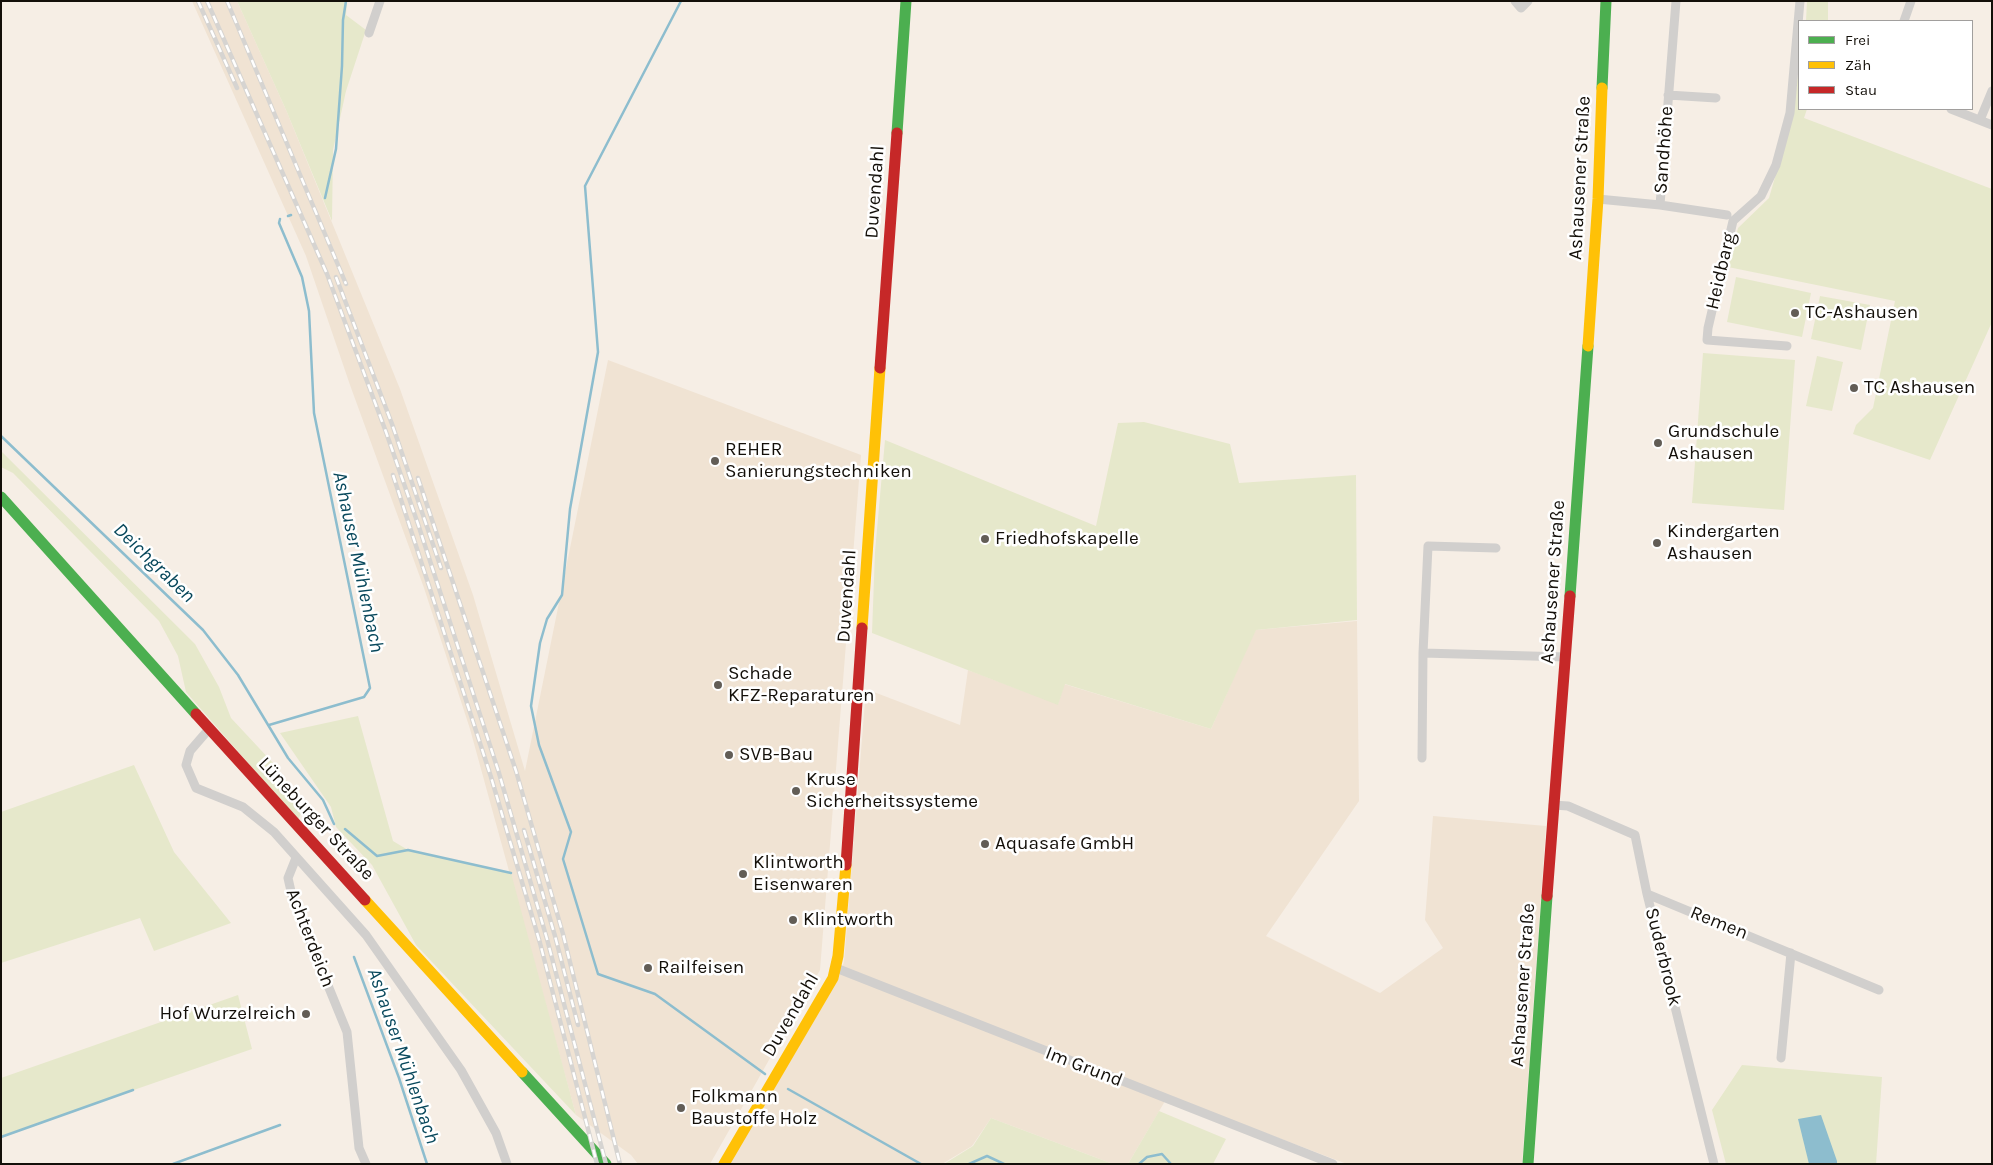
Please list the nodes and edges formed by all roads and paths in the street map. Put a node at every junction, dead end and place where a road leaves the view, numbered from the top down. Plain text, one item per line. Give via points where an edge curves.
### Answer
1 (380, 1) edge
2 (906, 1) edge
3 (1516, 1) edge
4 (1528, 1) edge
5 (1606, 1) edge
6 (1676, 1) edge
7 (1800, 1) edge
8 (1911, 1) edge
9 (1799, 20) edge
10 (1904, 20) edge
11 (369, 33) dead end
12 (1798, 50) edge
13 (1992, 91) edge
14 (1668, 95) junction
15 (1716, 98) dead end
16 (1954, 110) edge
17 (1980, 120) junction
18 (1992, 125) edge
19 (1598, 199) junction
20 (1660, 205) junction
21 (1727, 215) dead end
22 (1787, 346) dead end
23 (1, 497) edge
24 (1496, 548) dead end
25 (1423, 652) junction
26 (1566, 656) junction
27 (209, 729) junction
28 (1422, 758) dead end
29 (1553, 805) junction
30 (296, 858) junction
31 (1647, 894) junction
32 (1791, 953) junction
33 (836, 968) junction
34 (1878, 990) dead end
35 (1781, 1058) dead end
36 (359, 1148) junction
37 (366, 1164) edge
38 (372, 1164) edge
39 (507, 1164) edge
40 (606, 1164) edge
41 (724, 1164) edge
42 (1333, 1164) edge
43 (1528, 1164) edge
44 (1714, 1164) edge

1 - 11 street
2 - 33 street, Duvendahl via 846,868
3 - 4 street via 1521,8
5 - 19 street, Ashausener Straße
6 - 14 street, Sandhöhe
7 - 9 street, Heidbarg
8 - 10 street
12 - 22 street, Heidbarg via 1790,113 1776,165 1761,196 1733,221 1707,340
13 - 17 street
14 - 15 street, Sandhöhe
14 - 20 street, Sandhöhe
16 - 17 street
17 - 18 street
19 - 20 street, Sandhöhe
19 - 26 street, Ashausener Straße
20 - 21 street, Sandhöhe
23 - 27 street, Lüneburger Straße
24 - 25 street via 1428,546
25 - 26 street
25 - 28 street
26 - 29 street, Ashausener Straße
27 - 30 street via 190,751 186,766 196,788 243,807 274,832
27 - 40 street, Lüneburger Straße
29 - 31 street, Suderbrook via 1568,806 1636,835
29 - 43 street, Ashausener Straße
30 - 36 street, Achterdeich via 288,878 293,900 347,1032
30 - 39 street via 366,935 461,1070 496,1133
31 - 32 street, Remen
31 - 44 street, Suderbrook
32 - 34 street, Remen
32 - 35 street
33 - 41 street, Duvendahl
33 - 42 street, Im Grund
36 - 37 street, Achterdeich
36 - 38 street

